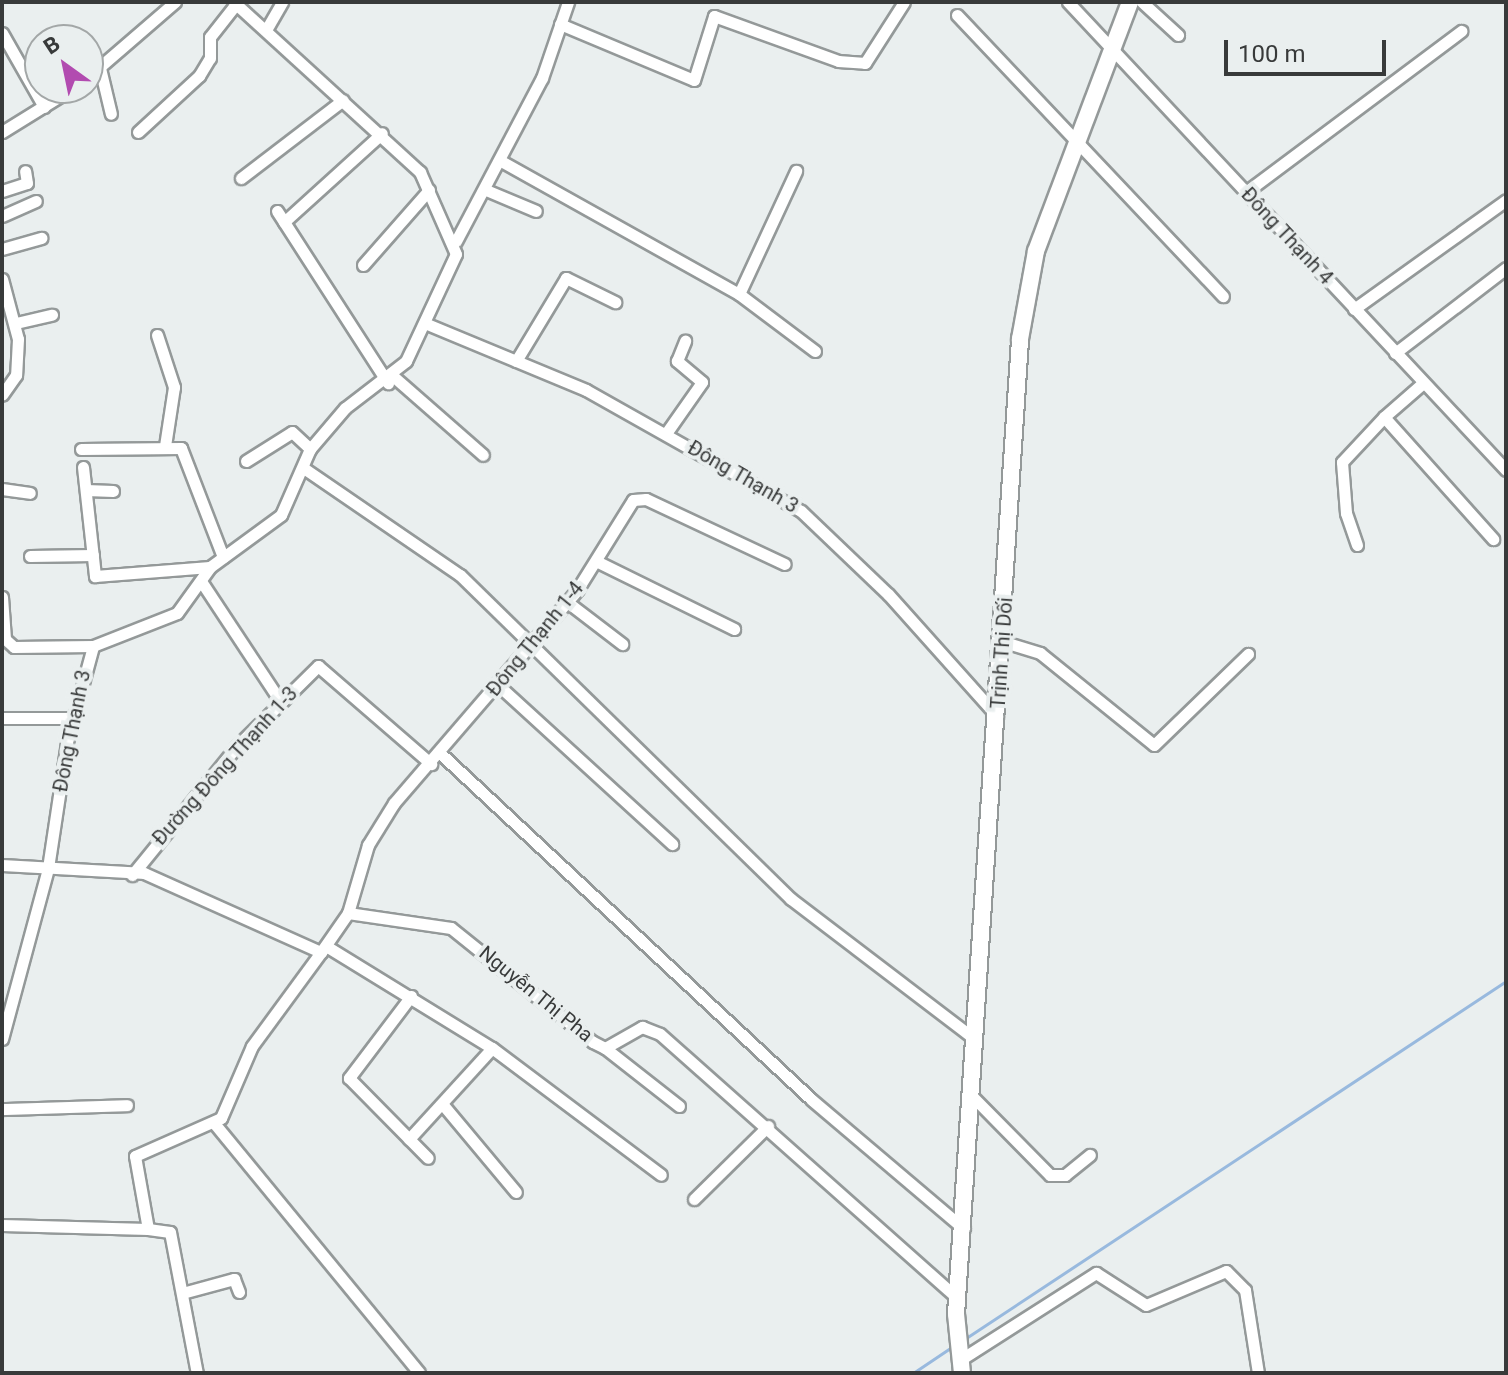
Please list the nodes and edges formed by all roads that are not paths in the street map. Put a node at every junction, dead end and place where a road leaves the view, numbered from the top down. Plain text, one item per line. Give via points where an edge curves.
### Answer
1 (175, 2) edge
2 (282, 2) edge
3 (568, 2) edge
4 (904, 2) edge
5 (1068, 2) edge
6 (1130, 2) edge
7 (1142, 2) edge
8 (235, 3) edge
9 (957, 15) dead end
10 (560, 24) junction
11 (266, 30) junction
12 (1461, 31) dead end
13 (2, 33) edge
14 (1178, 35) dead end
15 (1114, 45) junction
16 (6, 46) edge
17 (104, 64) edge
18 (104, 85) edge
19 (343, 100) junction
20 (49, 104) edge
21 (44, 107) junction
22 (111, 114) dead end
23 (2, 132) edge
24 (138, 132) dead end
25 (382, 133) junction
26 (1074, 142) junction
27 (501, 161) junction
28 (25, 171) dead end
29 (796, 171) dead end
30 (241, 178) dead end
31 (429, 190) junction
32 (486, 190) junction
33 (2, 191) edge
34 (1246, 192) junction
35 (1506, 200) edge
36 (36, 201) dead end
37 (277, 211) dead end
38 (536, 211) dead end
39 (2, 216) edge
40 (284, 222) junction
41 (41, 238) dead end
42 (456, 241) junction
43 (2, 249) edge
44 (363, 265) dead end
45 (1506, 268) edge
46 (2, 279) edge
47 (739, 294) junction
48 (1223, 296) dead end
49 (615, 302) dead end
50 (1354, 309) junction
51 (52, 315) dead end
52 (16, 323) junction
53 (427, 324) junction
54 (157, 335) dead end
55 (685, 341) dead end
56 (815, 351) dead end
57 (1395, 353) junction
58 (516, 361) junction
59 (391, 380) junction
60 (1423, 383) junction
61 (2, 395) edge
62 (1384, 417) junction
63 (667, 432) junction
64 (165, 446) junction
65 (81, 449) dead end
66 (310, 449) junction
67 (483, 455) dead end
68 (246, 461) dead end
69 (83, 467) dead end
70 (305, 469) junction
71 (1506, 470) edge
72 (2, 489) edge
73 (86, 490) junction
74 (113, 491) dead end
75 (30, 493) dead end
76 (1493, 539) dead end
77 (1357, 545) dead end
78 (93, 555) junction
79 (30, 556) dead end
80 (223, 557) junction
81 (596, 561) junction
82 (785, 564) dead end
83 (210, 567) junction
84 (201, 581) junction
85 (2, 597) edge
86 (566, 601) junction
87 (734, 629) dead end
88 (1001, 641) junction
89 (532, 643) junction
90 (622, 644) dead end
91 (93, 646) junction
92 (1248, 654) dead end
93 (498, 685) junction
94 (280, 701) junction
95 (997, 717) junction
96 (2, 718) edge
97 (72, 718) junction
98 (441, 754) junction
99 (431, 764) junction
100 (672, 844) dead end
101 (2, 865) edge
102 (48, 868) junction
103 (132, 875) junction
104 (348, 913) junction
105 (324, 949) junction
106 (411, 996) junction
107 (2, 1039) edge
108 (975, 1039) junction
109 (492, 1048) junction
110 (605, 1048) junction
111 (972, 1096) junction
112 (127, 1105) dead end
113 (444, 1106) junction
114 (679, 1106) dead end
115 (2, 1109) edge
116 (214, 1123) junction
117 (768, 1126) junction
118 (409, 1139) junction
119 (1090, 1155) dead end
120 (428, 1158) dead end
121 (661, 1175) dead end
122 (516, 1192) dead end
123 (694, 1199) dead end
124 (2, 1225) edge
125 (148, 1229) junction
126 (964, 1229) junction
127 (186, 1292) junction
128 (239, 1292) dead end
129 (958, 1299) junction
130 (963, 1360) edge
131 (197, 1373) edge
132 (419, 1373) edge
133 (1258, 1373) edge

1 - 17 street
2 - 11 street
3 - 10 street, Đông Thạnh 3
4 - 10 street via 865,63 810,52 714,16 694,80
5 - 15 street, Đông Thạnh 4
6 - 15 main road, Trịnh Thị Dối
7 - 14 street
8 - 11 street
8 - 24 street via 210,37 210,58 199,76
9 - 26 street
10 - 27 street, Đông Thạnh 3
11 - 19 street
12 - 34 street
13 - 16 street
15 - 26 main road, Trịnh Thị Dối
15 - 34 street, Đông Thạnh 4
16 - 21 street
18 - 22 street
19 - 25 street
19 - 30 street
20 - 21 street
21 - 23 street
25 - 31 street
25 - 40 street
26 - 48 street
26 - 88 main road, Trịnh Thị Dối via 1026,289
27 - 32 street, Đông Thạnh 3
27 - 47 street
28 - 33 street via 27,183
29 - 47 street
31 - 42 street
31 - 44 street
32 - 38 street
32 - 42 street, Đông Thạnh 3
34 - 50 street, Đông Thạnh 4
35 - 50 street
36 - 39 street
37 - 40 street
40 - 59 street
41 - 43 street
42 - 53 street, Đông Thạnh 3
45 - 57 street
46 - 52 street
47 - 56 street
49 - 58 street via 566,278
50 - 57 street, Đông Thạnh 4
51 - 52 street
52 - 61 street via 16,375
53 - 58 street, Đông Thạnh 3
53 - 59 street, Đông Thạnh 3
54 - 64 street via 174,387
55 - 63 street via 677,361 702,382
57 - 60 street, Đông Thạnh 4
58 - 63 street, Đông Thạnh 3
59 - 66 street, Đông Thạnh 3 via 345,408
59 - 67 street
60 - 62 street
60 - 71 street, Đông Thạnh 4
62 - 76 street
62 - 77 street via 1342,462
63 - 95 street, Đông Thạnh 3 via 817,523
64 - 65 street
64 - 80 street via 181,448
66 - 68 street via 292,432
66 - 70 street, Đông Thạnh 3
69 - 73 street
70 - 80 street, Đông Thạnh 3 via 281,515
70 - 89 street via 460,575
72 - 75 street
73 - 74 street
73 - 78 street
78 - 79 street
78 - 83 street via 95,576
80 - 83 street, Đông Thạnh 3
81 - 82 street, Đông Thạnh 1-4 via 633,500 646,499
81 - 86 street, Đông Thạnh 1-4
81 - 87 street
83 - 84 street, Đông Thạnh 3
84 - 91 street, Đông Thạnh 3 via 177,613
84 - 94 street
85 - 91 street via 5,639 14,647
86 - 89 street, Đông Thạnh 1-4
86 - 90 street
88 - 92 street via 1040,653 1154,745
88 - 95 main road, Trịnh Thị Dối
89 - 93 street, Đông Thạnh 1-4
89 - 108 street via 791,899
91 - 97 street, Đông Thạnh 3
93 - 98 street, Đông Thạnh 1-4
93 - 100 street
94 - 99 street, Đường Đông Thạnh 1-3 via 318,666
94 - 103 street, Đường Đông Thạnh 1-3
95 - 108 main road, Trịnh Thị Dối
96 - 97 street
97 - 102 street, Đông Thạnh 3
98 - 99 street, Đông Thạnh 1-4
98 - 126 street via 812,1100
99 - 104 street, Đông Thạnh 1-4 via 368,845
101 - 102 street
102 - 103 street
102 - 107 street
103 - 105 street via 144,873
104 - 105 street
104 - 110 street, Nguyễn Thị Pha via 451,928
105 - 106 street
105 - 116 street via 252,1046 235,1098
106 - 109 street
106 - 118 street via 349,1078
108 - 111 main road, Trịnh Thị Dối
109 - 113 street
109 - 121 street
110 - 114 street
110 - 117 street, Nguyễn Thị Pha via 642,1027 660,1034
111 - 119 street via 1050,1175 1065,1175
111 - 126 main road, Trịnh Thị Dối
112 - 115 street
113 - 118 street
113 - 122 street
116 - 125 street via 143,1146 135,1156
116 - 132 street
117 - 123 street
117 - 129 street, Nguyễn Thị Pha
118 - 120 street
124 - 125 street
125 - 127 street via 170,1232
126 - 129 main road, Trịnh Thị Dối
127 - 128 street via 234,1279
127 - 131 street via 189,1356
129 - 130 main road, Trịnh Thị Dối
130 - 133 street via 1096,1273 1146,1305 1226,1271 1245,1290

